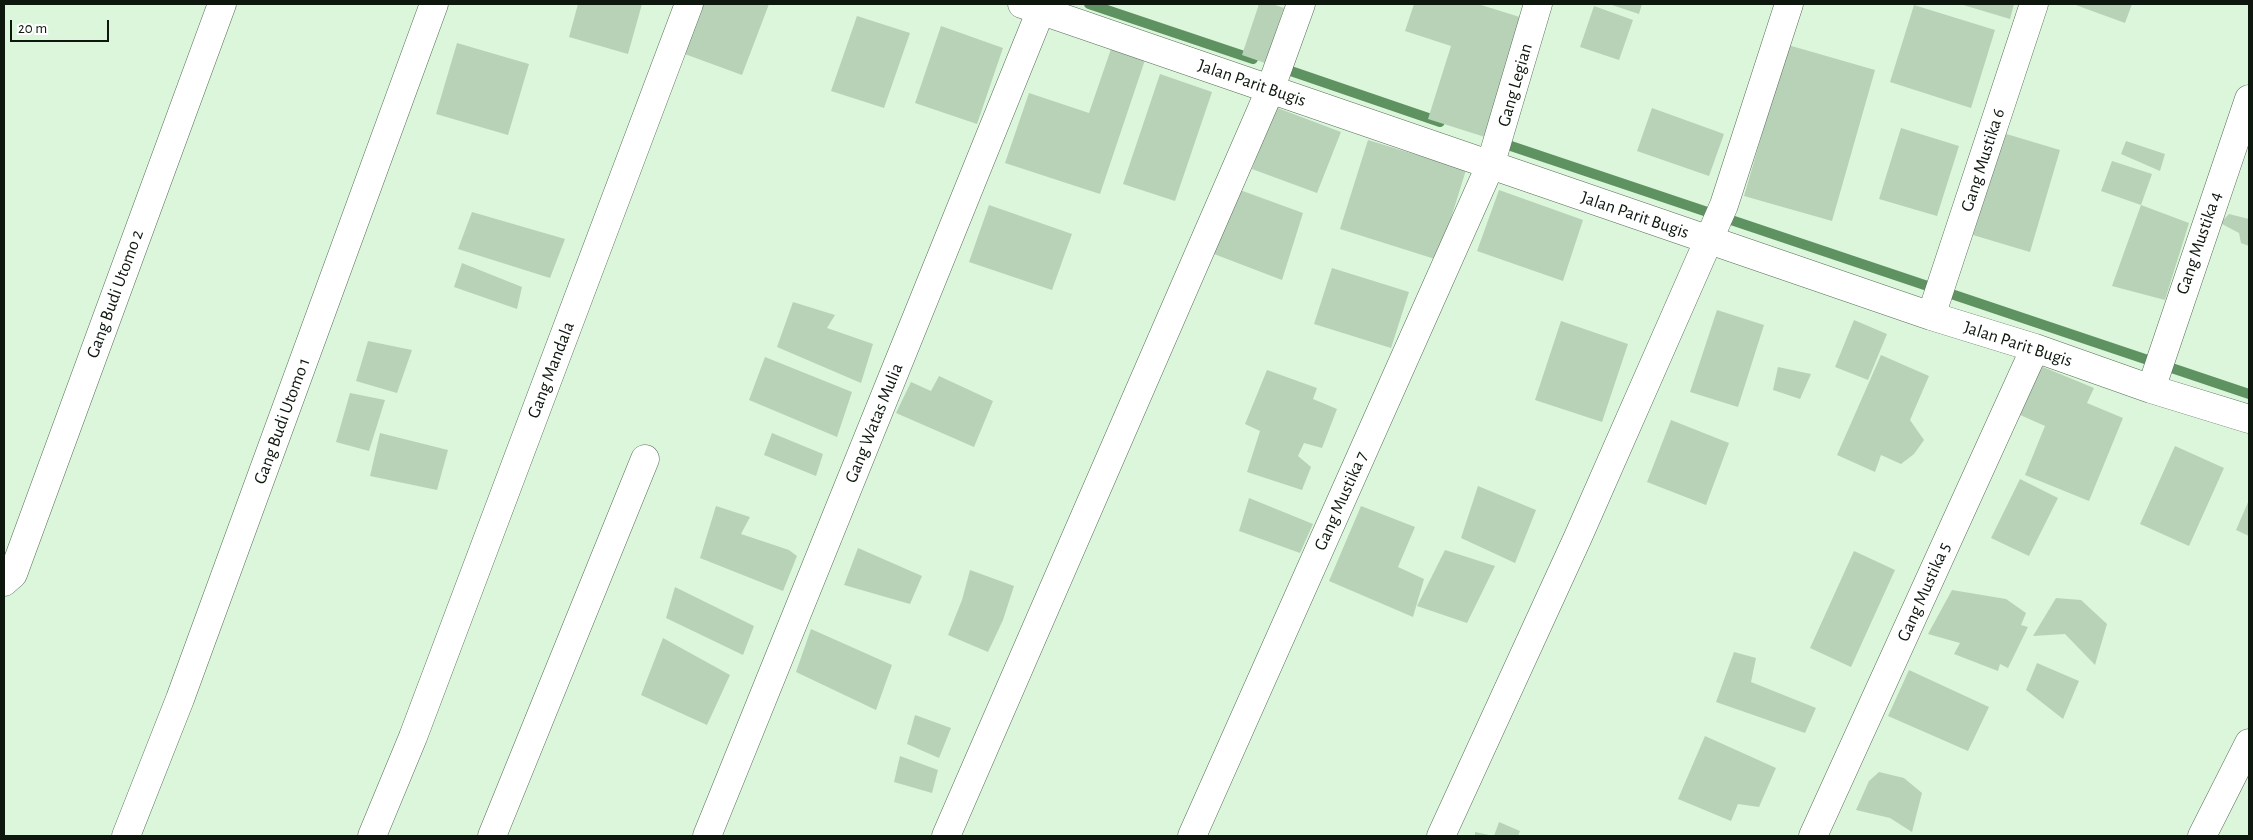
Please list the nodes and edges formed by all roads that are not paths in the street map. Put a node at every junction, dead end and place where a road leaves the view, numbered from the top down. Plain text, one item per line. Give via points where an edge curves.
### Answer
1 (222, 4) edge
2 (434, 4) edge
3 (688, 4) edge
4 (1538, 4) edge
5 (1789, 4) edge
6 (2034, 4) edge
7 (1032, 7) edge
8 (1297, 16) edge
9 (1271, 89) junction
10 (2249, 98) edge
11 (1493, 159) junction
12 (1711, 235) junction
13 (1937, 299) junction
14 (2035, 348) junction
15 (2152, 385) junction
16 (2249, 419) edge
17 (645, 459) dead end
18 (4, 582) edge
19 (2249, 743) edge
20 (126, 836) edge
21 (372, 836) edge
22 (492, 836) edge
23 (707, 836) edge
24 (946, 836) edge
25 (1192, 836) edge
26 (1441, 836) edge
27 (1813, 836) edge
28 (2202, 836) edge

1 - 18 street, Gang Budi Utomo 2 via 13,574
2 - 20 street, Gang Budi Utomo 1 via 180,699
3 - 21 street, Gang Mandala via 413,737
4 - 11 street, Gang Legian
5 - 12 street via 1724,205
6 - 13 street, Gang Mustika 6
7 - 9 street, Jalan Parit Bugis
7 - 23 street, Gang Watas Mulia
8 - 9 street
9 - 11 street, Jalan Parit Bugis
9 - 24 street
10 - 15 street, Gang Mustika 4
11 - 12 street, Jalan Parit Bugis
11 - 25 street, Gang Mustika 7
12 - 13 street, Jalan Parit Bugis
12 - 26 street
13 - 14 street, Jalan Parit Bugis
14 - 15 street, Jalan Parit Bugis
14 - 27 street, Gang Mustika 5
15 - 16 street, Jalan Parit Bugis
17 - 22 street
19 - 28 street

